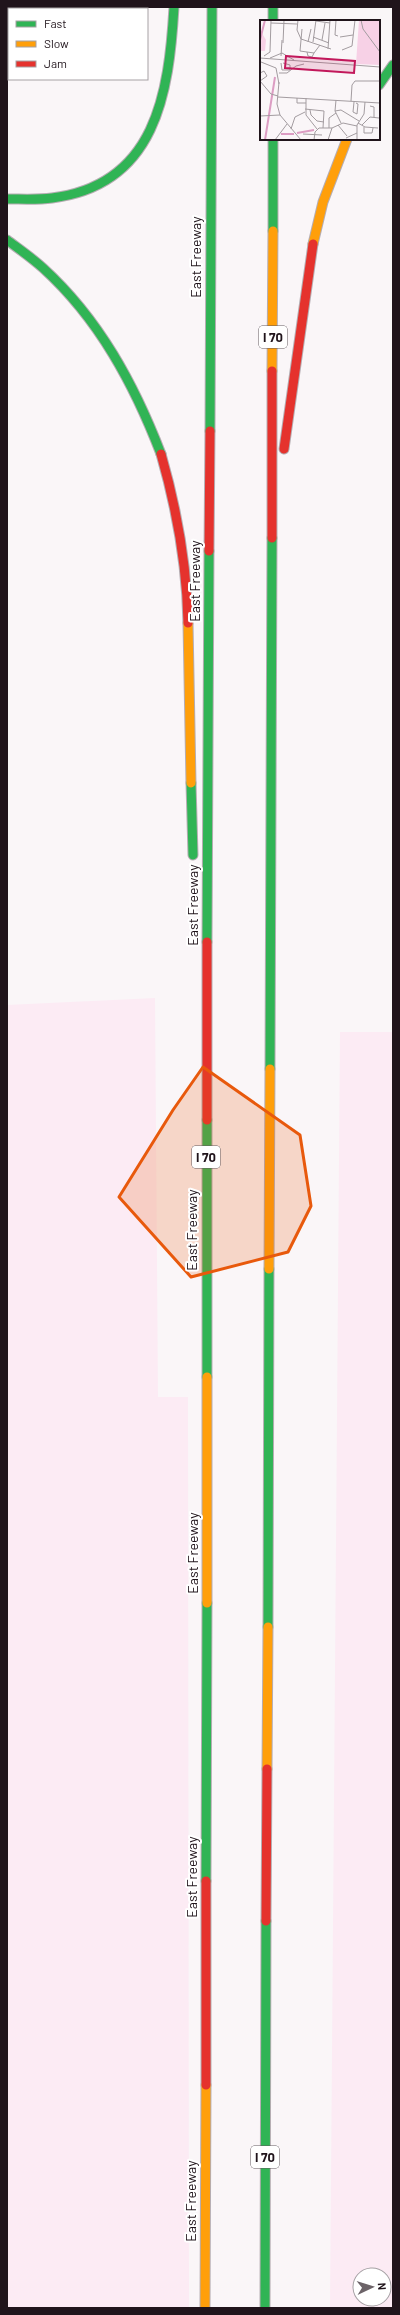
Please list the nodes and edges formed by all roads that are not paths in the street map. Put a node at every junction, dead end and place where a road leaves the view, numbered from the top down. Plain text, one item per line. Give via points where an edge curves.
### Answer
1 (174, 7) edge
2 (212, 7) edge
3 (273, 7) edge
4 (273, 20) edge
5 (393, 65) edge
6 (380, 84) edge
7 (273, 140) edge
8 (347, 140) edge
9 (7, 198) edge
10 (7, 240) edge
11 (272, 535) junction
12 (193, 868) dead end
13 (197, 1085) dead end
14 (206, 1237) junction
15 (205, 2308) edge
16 (265, 2308) edge

1 - 9 highway via 168,88 159,117 130,164 104,182 79,192 36,200
2 - 14 highway, East Freeway / I 70
3 - 4 highway
5 - 6 highway
7 - 11 highway, I 70
8 - 11 highway via 323,202 309,258
10 - 12 highway via 51,274 83,308 112,348 145,414 171,484 182,542 187,600
11 - 16 highway, I 70
13 - 14 highway
14 - 15 highway, East Freeway / I 70

